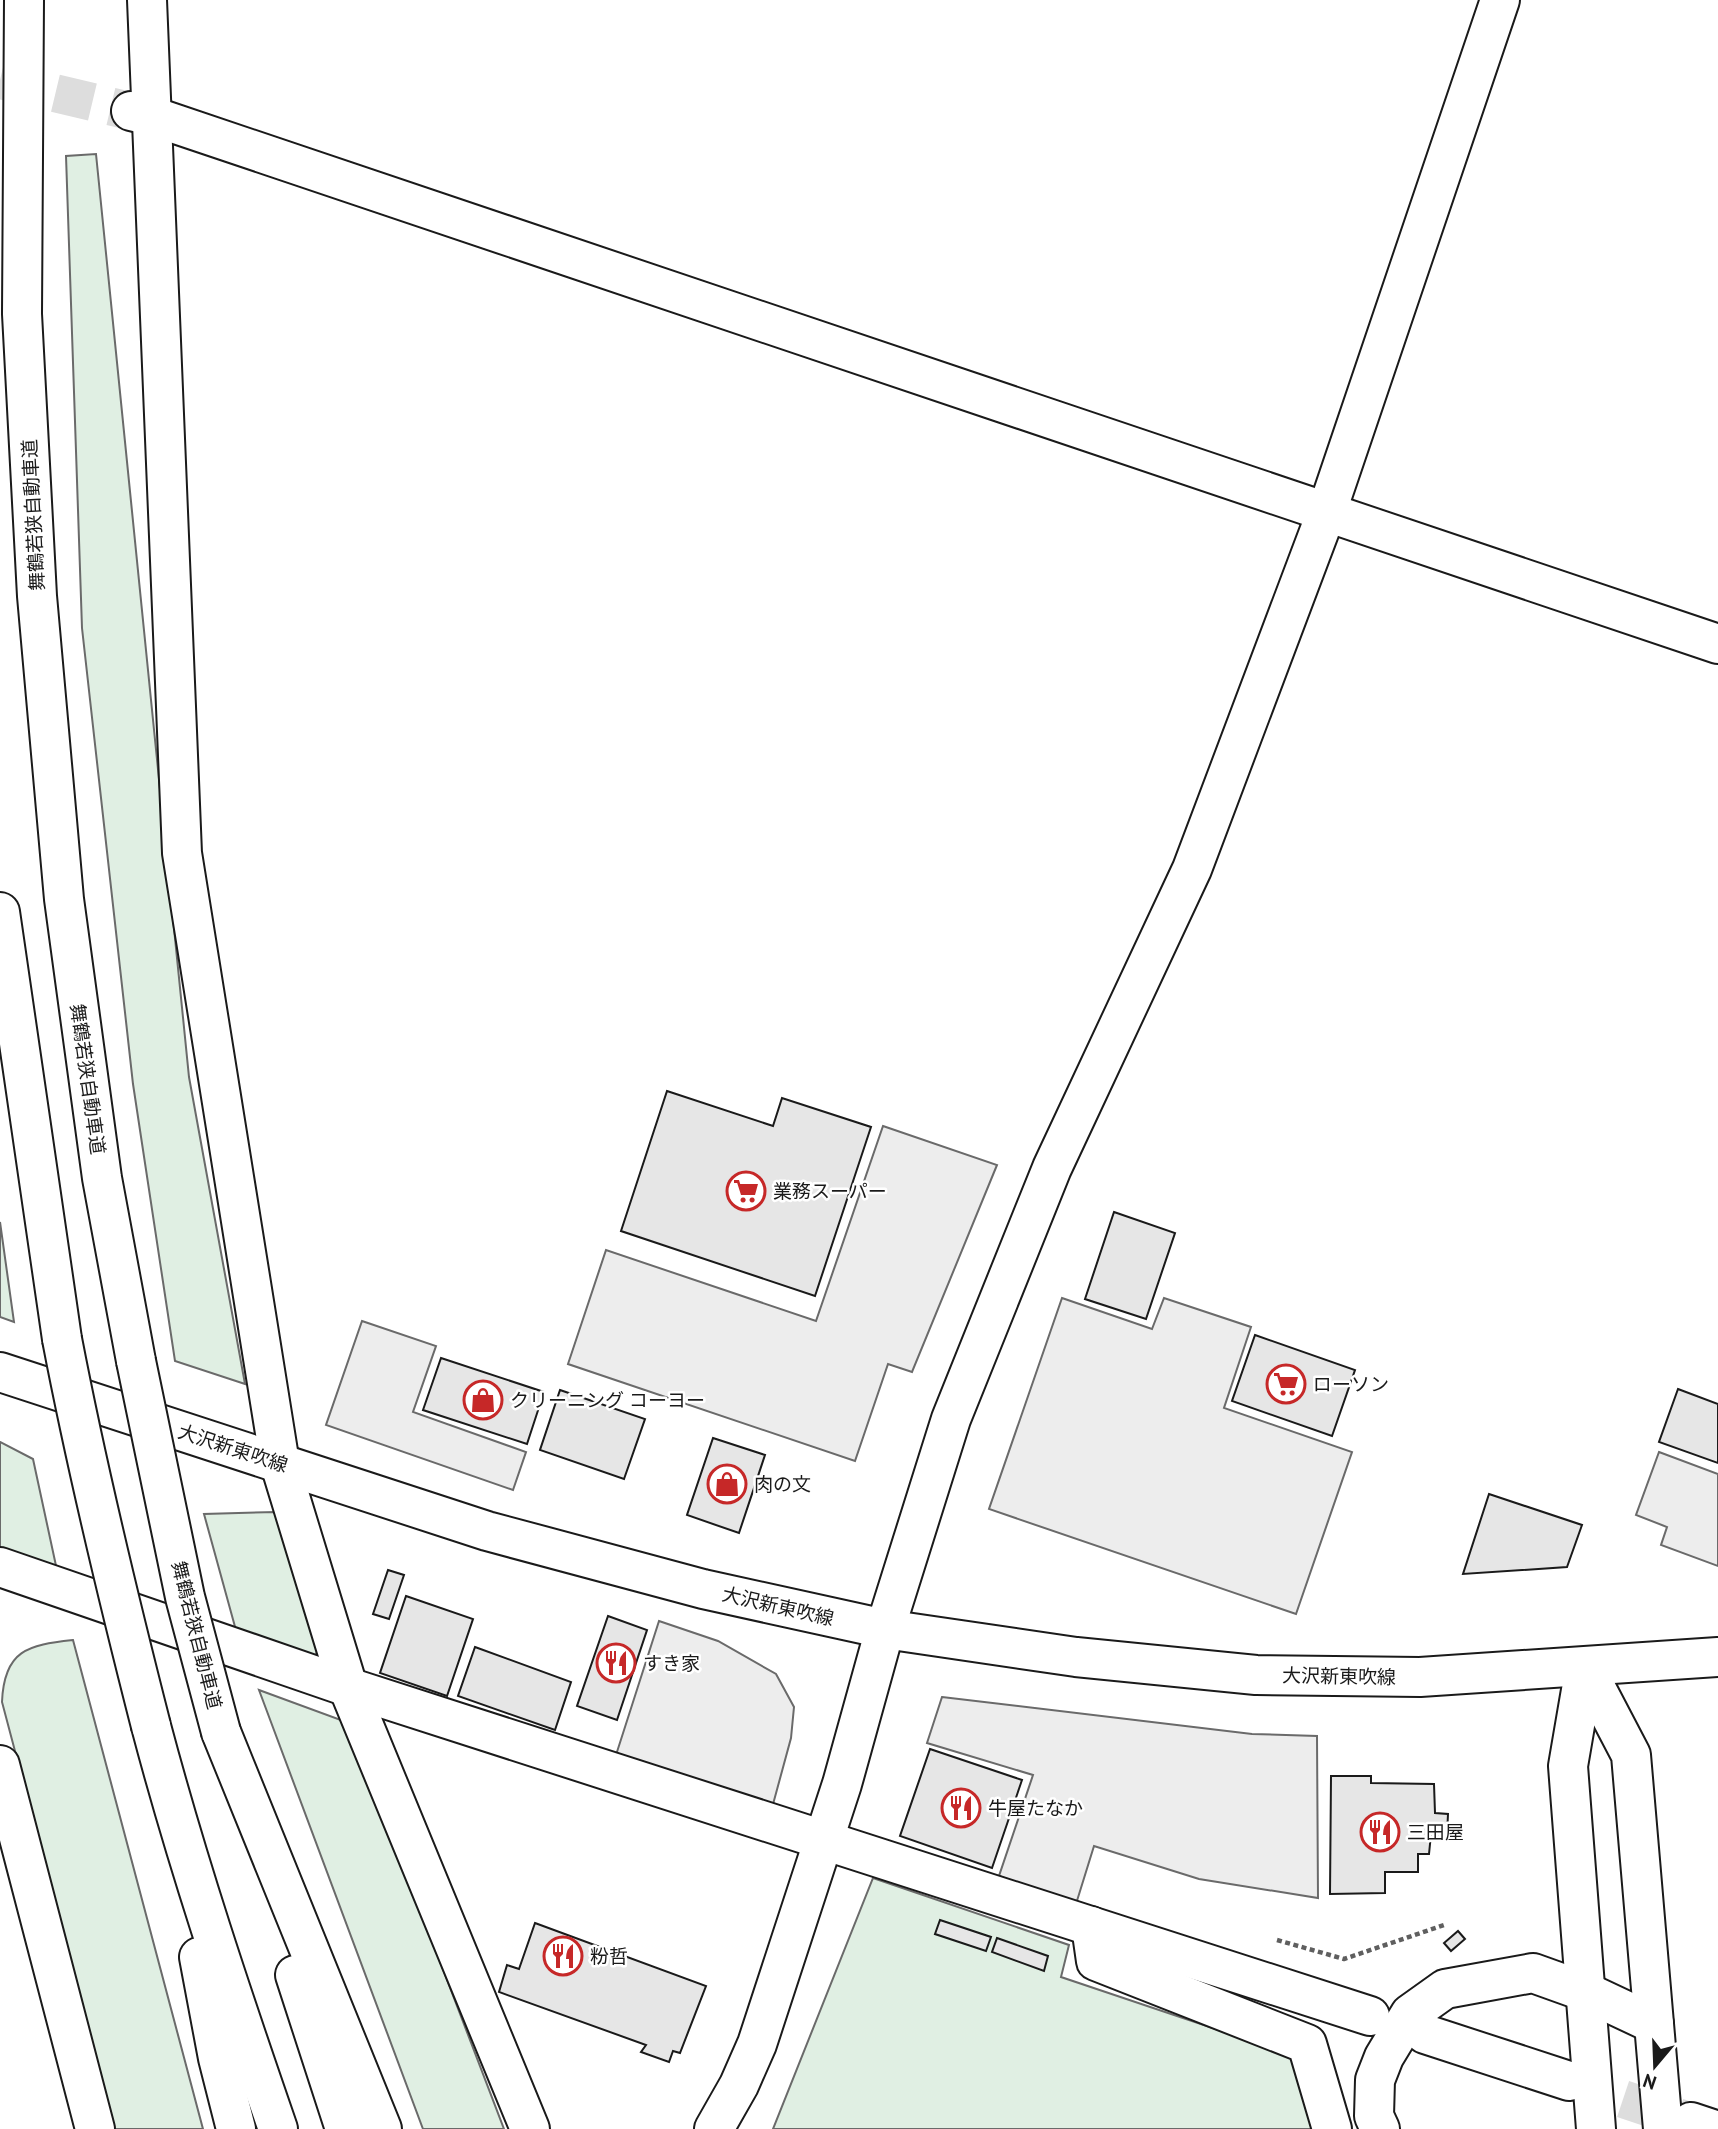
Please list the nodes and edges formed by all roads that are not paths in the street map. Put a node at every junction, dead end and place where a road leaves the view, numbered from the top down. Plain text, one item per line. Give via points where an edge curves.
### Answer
1 (24, 0) edge
2 (147, 0) edge
3 (1500, 0) edge
4 (139, 113) junction
5 (1327, 511) junction
6 (1718, 644) edge
7 (0, 912) edge
8 (0, 1372) edge
9 (280, 1464) junction
10 (0, 1567) edge
11 (885, 1629) junction
12 (1718, 1657) edge
13 (1585, 1667) junction
14 (348, 1687) junction
15 (221, 1732) junction
16 (0, 1765) edge
17 (172, 1804) junction
18 (822, 1841) junction
19 (1091, 1926) junction
20 (1586, 1992) junction
21 (1370, 2016) dead end
22 (1654, 2024) junction
23 (1425, 2034) dead end
24 (1569, 2081) tunnel mouth
25 (1689, 2127) edge
26 (95, 2129) edge
27 (236, 2129) edge
28 (278, 2129) edge
29 (345, 2129) edge
30 (382, 2129) edge
31 (530, 2129) edge
32 (714, 2129) edge
33 (1332, 2129) edge
34 (1380, 2129) edge
35 (1596, 2129) edge

1 - 15 main road, 舞鶴若狭自動車道, bridge via 22,314 37,596 64,899 102,1178 136,1361 185,1597
2 - 4 main road
3 - 5 main road
4 - 5 main road
4 - 9 main road via 182,853
5 - 6 main road
5 - 11 main road via 1192,869 1052,1168 951,1419
7 - 17 main road, bridge via 81,1440
8 - 9 main road, 大沢新東吹線
9 - 11 main road, 大沢新東吹線 via 487,1531 630,1571
9 - 14 main road
10 - 14 main road
11 - 13 main road, 大沢新東吹線 via 1076,1657 1256,1675 1420,1677
11 - 18 main road
12 - 13 main road, 大沢新東吹線
13 - 20 main road via 1568,1766
13 - 22 main road via 1631,1755
14 - 18 main road
14 - 31 main road
15 - 29 main road, 舞鶴若狭自動車道
15 - 30 main road
16 - 26 main road
17 - 27 main road via 218,2058
17 - 28 main road
18 - 19 main road
18 - 32 main road via 757,2044
19 - 21 main road
19 - 33 main road via 1096,1961 1307,2044
20 - 22 main road
20 - 34 main road via 1533,1973 1445,1989 1410,2014 1384,2057 1375,2080 1374,2116
20 - 35 main road
22 - 25 main road
23 - 24 main road

